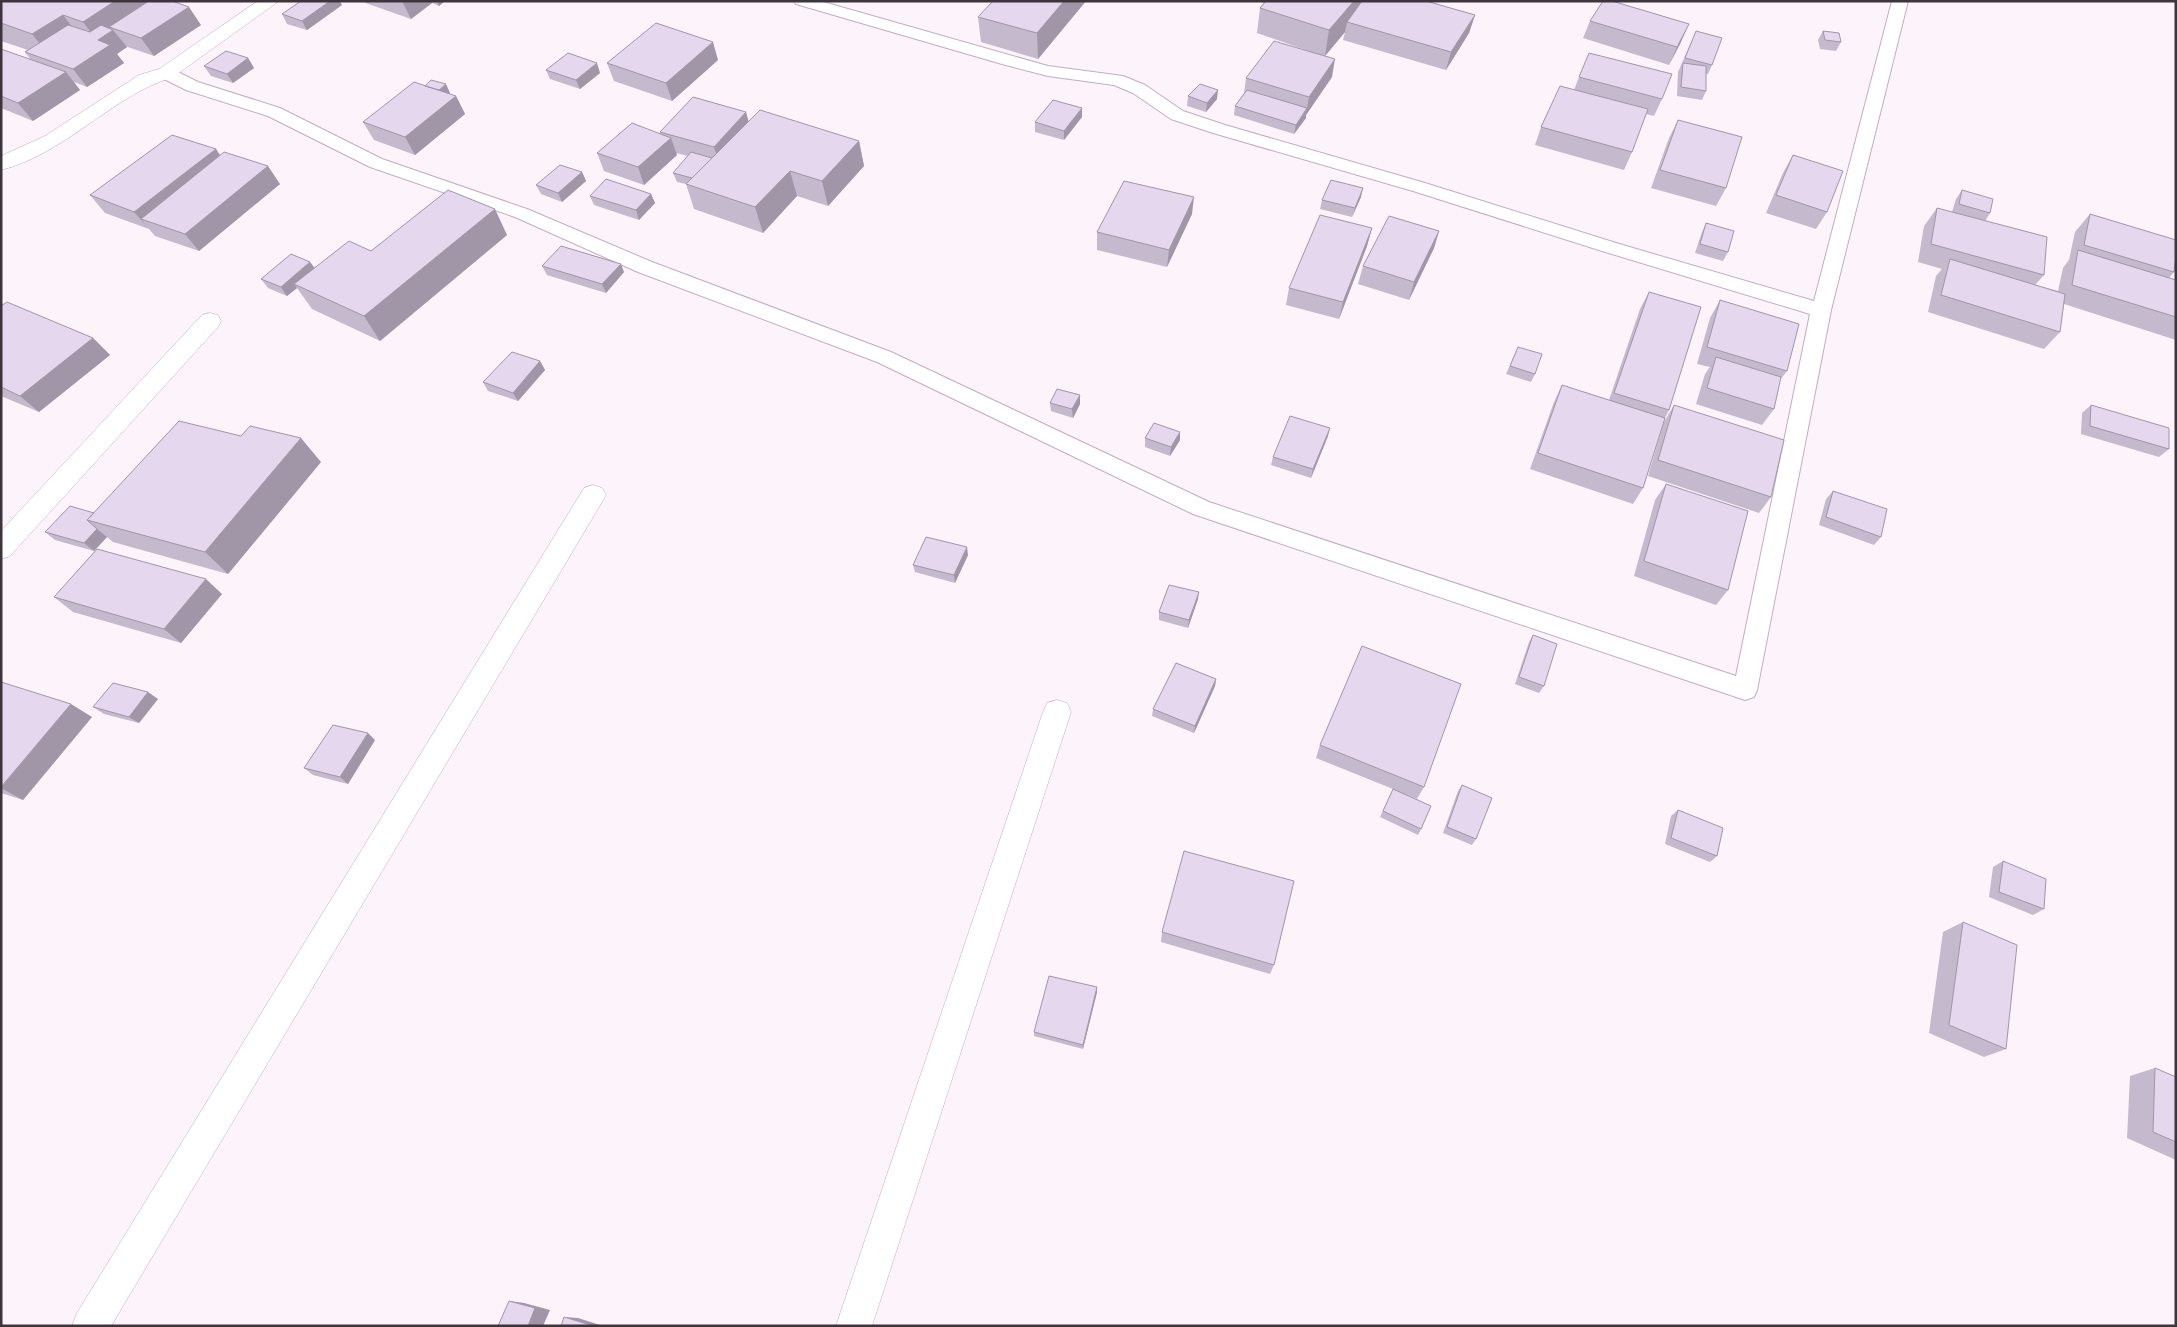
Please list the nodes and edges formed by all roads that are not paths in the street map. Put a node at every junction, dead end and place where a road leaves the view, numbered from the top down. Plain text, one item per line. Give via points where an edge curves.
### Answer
1 (270, 1) edge
2 (802, 1) edge
3 (1900, 1) edge
4 (166, 73) junction
5 (1, 164) edge
6 (1821, 310) junction
7 (210, 322) dead end
8 (593, 495) dead end
9 (1, 549) edge
10 (1057, 712) dead end
11 (90, 1326) edge
12 (854, 1326) edge

1 - 4 street
2 - 6 lane via 1016,63 1048,71 1117,80 1177,115 1219,130 1419,187
3 - 6 lane
4 - 5 street via 146,79 52,140
4 - 6 lane via 192,86 274,112 376,163 522,213 645,267 884,356 1201,508 1745,690
7 - 9 street
8 - 11 street
10 - 12 street

